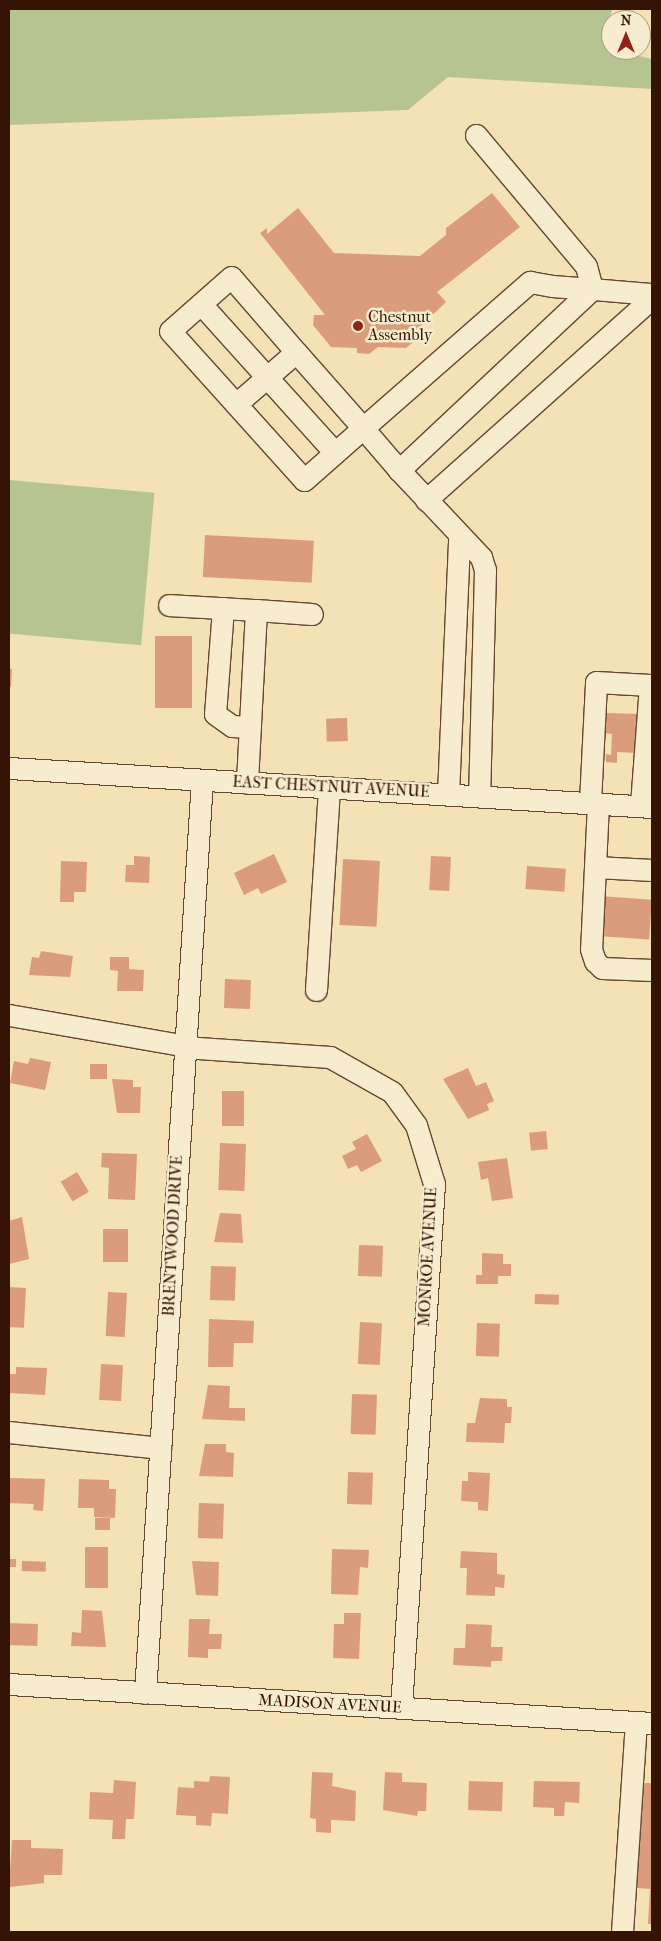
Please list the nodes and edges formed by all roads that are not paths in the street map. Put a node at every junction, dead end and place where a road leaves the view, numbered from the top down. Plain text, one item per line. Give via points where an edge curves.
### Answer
1 (476, 135) dead end
2 (592, 289) junction
3 (652, 294) edge
4 (652, 298) edge
5 (201, 304) junction
6 (296, 352) junction
7 (267, 377) junction
8 (236, 404) junction
9 (363, 428) junction
10 (335, 453) junction
11 (399, 470) junction
12 (426, 500) junction
13 (459, 537) junction
14 (169, 605) dead end
15 (223, 608) junction
16 (256, 610) junction
17 (312, 614) dead end
18 (250, 727) junction
19 (9, 768) edge
20 (202, 780) junction
21 (247, 783) junction
22 (330, 787) junction
23 (448, 794) junction
24 (479, 796) junction
25 (594, 802) junction
26 (647, 806) edge
27 (595, 867) junction
28 (652, 870) edge
29 (652, 970) edge
30 (316, 990) dead end
31 (9, 1015) edge
32 (184, 1046) junction
33 (9, 1432) edge
34 (160, 1448) junction
35 (9, 1684) edge
36 (145, 1693) junction
37 (401, 1708) junction
38 (644, 1722) edge
39 (643, 1766) edge
40 (622, 1932) edge

1 - 2 street via 586,266
2 - 3 street
2 - 9 street via 530,282
2 - 11 street
4 - 12 street
5 - 6 street via 231,278
5 - 7 street
5 - 8 street via 170,331
6 - 7 street
6 - 9 street
7 - 8 street
7 - 10 street
8 - 10 street via 304,480
9 - 10 street
9 - 11 street
11 - 12 street
12 - 13 street
13 - 23 street
13 - 24 street via 481,557 486,578
14 - 15 street
15 - 16 street
15 - 18 street via 215,714 232,726
16 - 17 street
16 - 18 street
18 - 21 street
19 - 20 street, EAST CHESTNUT AVENUE
20 - 21 street, EAST CHESTNUT AVENUE
20 - 32 street, BRENTWOOD DRIVE
21 - 22 street, EAST CHESTNUT AVENUE
22 - 23 street, EAST CHESTNUT AVENUE
22 - 30 street
23 - 24 street, EAST CHESTNUT AVENUE
24 - 25 street, EAST CHESTNUT AVENUE
25 - 26 street, EAST CHESTNUT AVENUE
25 - 26 street via 596,682 650,685
25 - 27 street
27 - 28 street
27 - 29 street via 591,949 595,961 602,968
31 - 32 street, MONROE AVENUE
32 - 34 street, BRENTWOOD DRIVE
32 - 37 street, MONROE AVENUE via 330,1056 392,1092 416,1125 425,1149 434,1184
33 - 34 street
34 - 36 street, BRENTWOOD DRIVE
35 - 36 street, MADISON AVENUE
36 - 37 street, MADISON AVENUE
37 - 38 street, MADISON AVENUE
38 - 39 street
39 - 40 street

